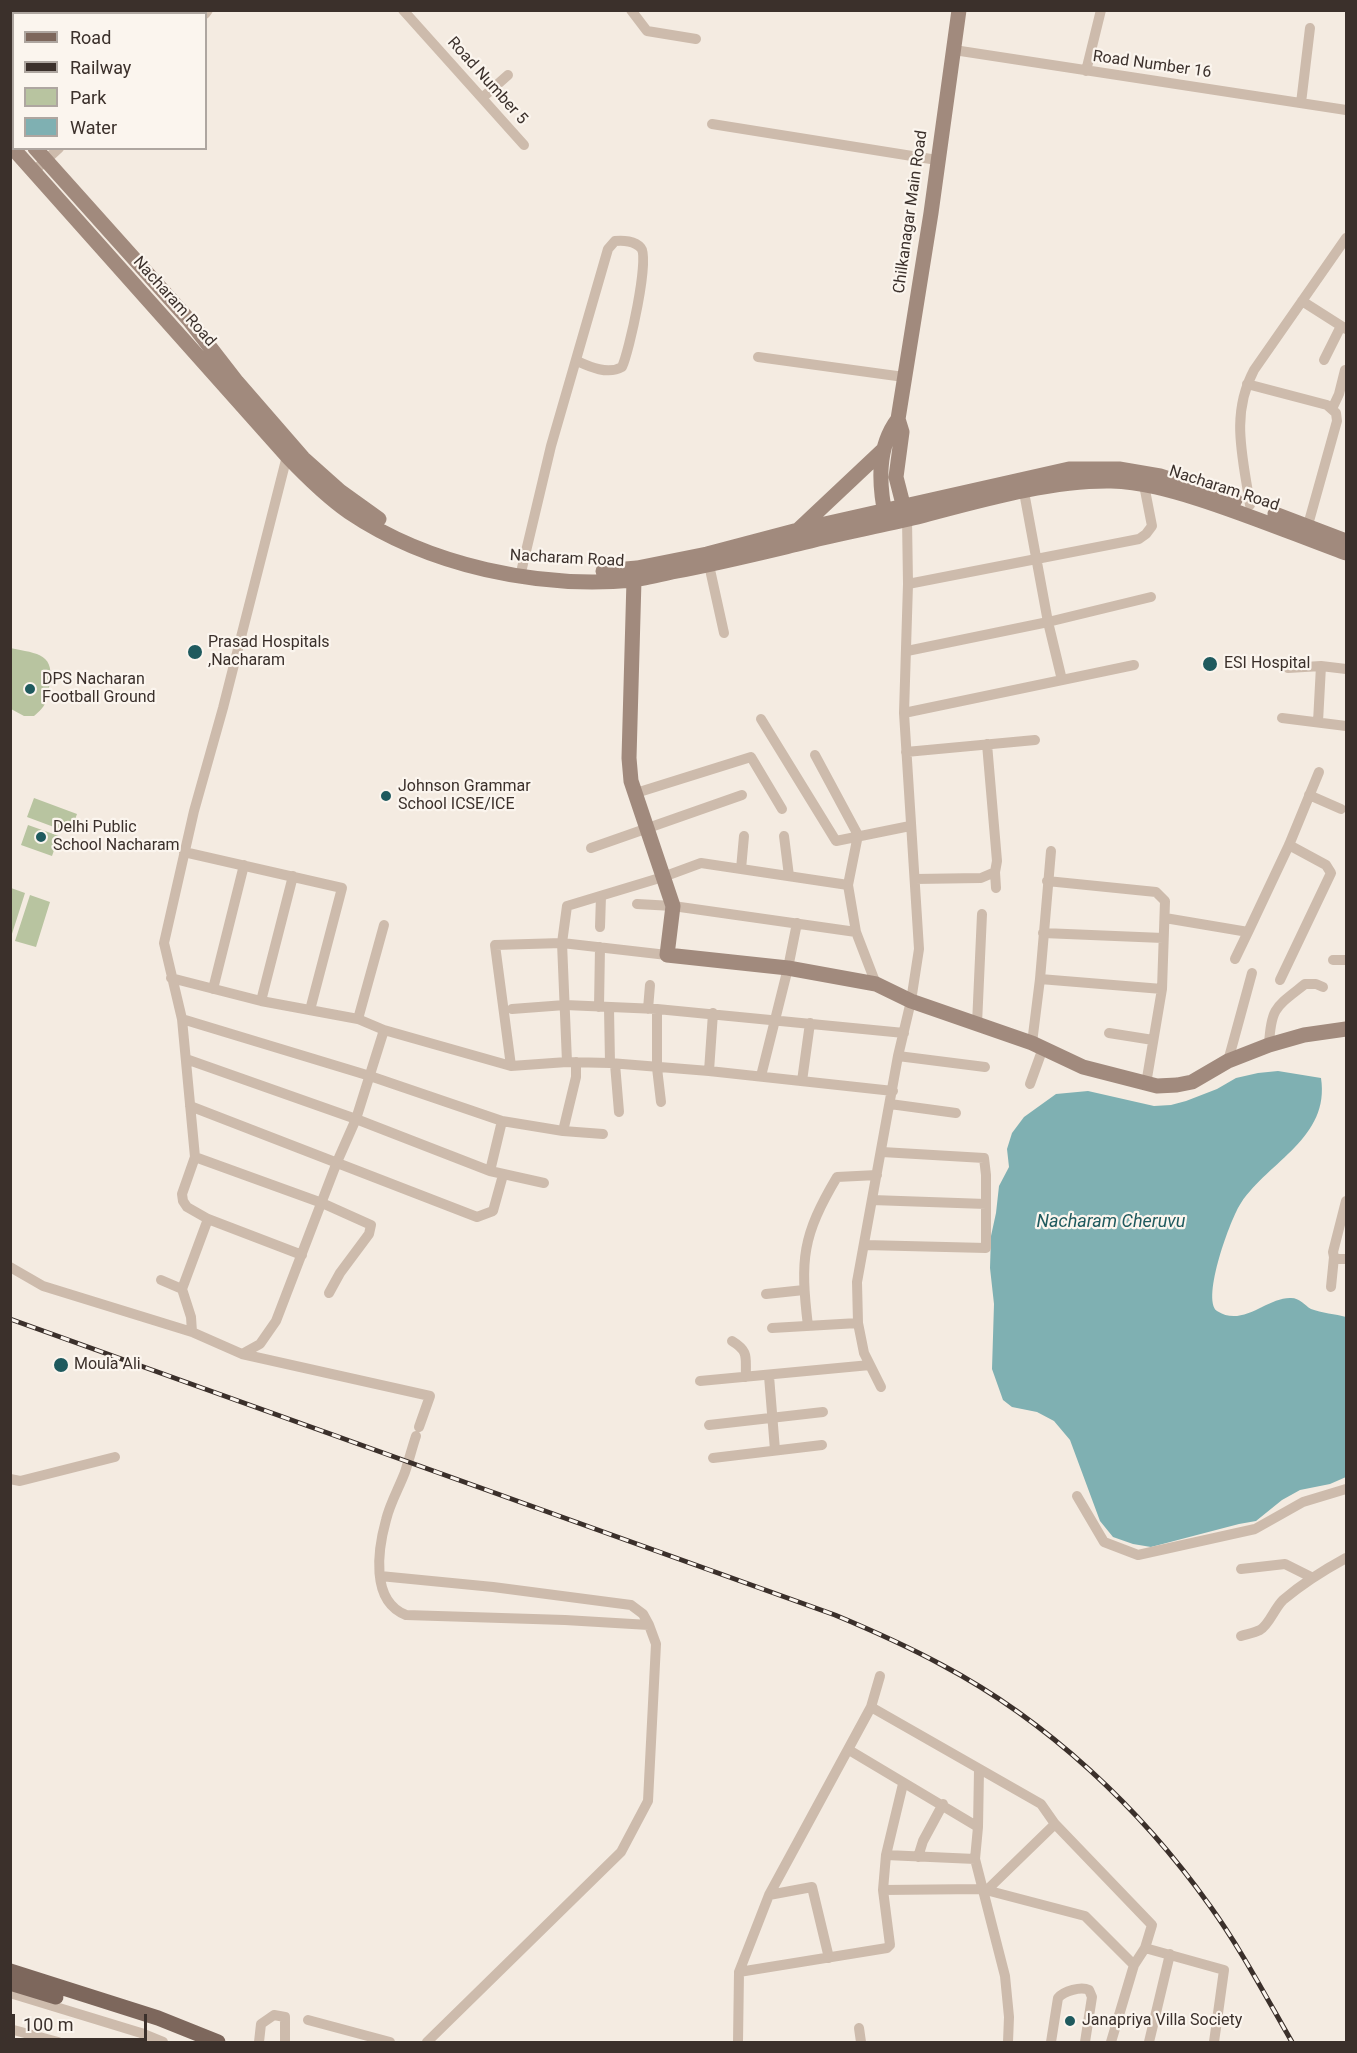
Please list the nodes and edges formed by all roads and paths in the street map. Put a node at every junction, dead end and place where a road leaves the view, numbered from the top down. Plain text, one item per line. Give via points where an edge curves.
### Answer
1 (403, 10) edge
2 (631, 10) edge
3 (959, 10) edge
4 (1101, 10) edge
5 (1310, 28) dead end
6 (696, 39) dead end
7 (954, 50) junction
8 (1086, 71) junction
9 (508, 75) dead end
10 (482, 98) junction
11 (1301, 103) junction
12 (1347, 110) edge
13 (711, 124) dead end
14 (524, 145) dead end
15 (14, 150) edge
16 (37, 150) edge
17 (56, 150) edge
18 (937, 160) junction
19 (45, 161) junction
20 (33, 172) junction
21 (1347, 238) edge
22 (1336, 255) junction
23 (1347, 260) edge
24 (1302, 301) junction
25 (1344, 328) edge
26 (758, 357) dead end
27 (1324, 360) dead end
28 (577, 361) junction
29 (1345, 370) edge
30 (904, 377) junction
31 (1247, 384) junction
32 (1332, 409) junction
33 (898, 419) junction
34 (883, 450) junction
35 (290, 452) junction
36 (1144, 485) junction
37 (1024, 492) junction
38 (1250, 505) junction
39 (905, 513) junction
40 (885, 517) junction
41 (798, 530) junction
42 (1307, 532) junction
43 (1347, 541) edge
44 (1347, 553) edge
45 (1037, 560) junction
46 (709, 566) junction
47 (522, 568) junction
48 (634, 580) junction
49 (908, 584) junction
50 (1151, 597) dead end
51 (1048, 621) junction
52 (724, 633) dead end
53 (907, 651) junction
54 (1134, 665) dead end
55 (1321, 666) junction
56 (1288, 668) dead end
57 (1347, 669) edge
58 (1062, 680) junction
59 (904, 713) junction
60 (1282, 718) dead end
61 (761, 719) dead end
62 (1318, 722) junction
63 (1347, 726) edge
64 (1035, 740) dead end
65 (987, 744) junction
66 (906, 752) junction
67 (815, 755) dead end
68 (1319, 772) dead end
69 (636, 793) junction
70 (742, 795) dead end
71 (1309, 795) junction
72 (782, 809) dead end
73 (1341, 809) dead end
74 (910, 826) junction
75 (646, 827) junction
76 (744, 836) dead end
77 (784, 836) dead end
78 (858, 836) junction
79 (1289, 845) junction
80 (591, 848) dead end
81 (1051, 851) dead end
82 (184, 852) junction
83 (244, 865) junction
84 (741, 869) junction
85 (995, 872) junction
86 (293, 876) junction
87 (789, 876) junction
88 (663, 877) junction
89 (915, 879) junction
90 (1047, 881) junction
91 (848, 885) junction
92 (996, 888) dead end
93 (601, 896) junction
94 (637, 904) dead end
95 (673, 906) junction
96 (982, 914) dead end
97 (1165, 918) junction
98 (797, 923) junction
99 (384, 925) dead end
100 (600, 927) dead end
101 (856, 932) junction
102 (1248, 932) junction
103 (1043, 933) junction
104 (1163, 938) junction
105 (562, 943) junction
106 (600, 947) junction
107 (667, 955) junction
108 (1235, 959) dead end
109 (1332, 960) dead end
110 (1347, 960) edge
111 (788, 968) junction
112 (1252, 973) dead end
113 (171, 978) junction
114 (1040, 979) junction
115 (1280, 980) dead end
116 (650, 984) dead end
117 (876, 984) junction
118 (1323, 987) dead end
119 (213, 989) junction
120 (1162, 989) junction
121 (261, 1001) junction
122 (911, 1001) junction
123 (565, 1005) junction
124 (604, 1007) junction
125 (512, 1009) dead end
126 (652, 1009) junction
127 (310, 1010) junction
128 (713, 1013) junction
129 (182, 1019) junction
130 (358, 1019) junction
131 (774, 1021) junction
132 (810, 1023) junction
133 (977, 1024) junction
134 (1347, 1029) edge
135 (384, 1030) junction
136 (904, 1033) junction
137 (1109, 1033) dead end
138 (1153, 1040) junction
139 (1269, 1045) junction
140 (1038, 1046) junction
141 (898, 1056) junction
142 (186, 1059) junction
143 (1228, 1060) junction
144 (571, 1062) junction
145 (613, 1064) junction
146 (511, 1066) junction
147 (985, 1067) dead end
148 (657, 1068) junction
149 (709, 1071) junction
150 (370, 1076) junction
151 (761, 1076) junction
152 (802, 1081) junction
153 (1030, 1084) dead end
154 (1146, 1084) junction
155 (893, 1092) junction
156 (661, 1102) dead end
157 (890, 1104) junction
158 (190, 1106) junction
159 (619, 1112) dead end
160 (956, 1113) dead end
161 (356, 1119) junction
162 (502, 1121) junction
163 (563, 1131) junction
164 (603, 1134) dead end
165 (882, 1152) junction
166 (195, 1157) junction
167 (337, 1162) junction
168 (489, 1171) junction
169 (503, 1174) junction
170 (877, 1175) junction
171 (544, 1183) dead end
172 (872, 1200) junction
173 (1347, 1201) edge
174 (322, 1203) junction
175 (986, 1204) junction
176 (208, 1219) junction
177 (865, 1245) junction
178 (302, 1255) junction
179 (1334, 1257) junction
180 (1347, 1259) edge
181 (10, 1267) edge
182 (161, 1280) dead end
183 (1331, 1287) dead end
184 (182, 1289) junction
185 (804, 1290) junction
186 (329, 1293) dead end
187 (766, 1294) dead end
188 (858, 1323) junction
189 (808, 1326) junction
190 (772, 1328) dead end
191 (192, 1332) junction
192 (732, 1341) dead end
193 (242, 1354) junction
194 (870, 1365) junction
195 (769, 1376) junction
196 (746, 1377) junction
197 (700, 1381) dead end
198 (881, 1387) dead end
199 (823, 1412) dead end
200 (773, 1418) junction
201 (709, 1425) dead end
202 (822, 1445) dead end
203 (776, 1450) junction
204 (115, 1457) dead end
205 (713, 1458) dead end
206 (10, 1479) edge
207 (1347, 1489) edge
208 (1077, 1496) dead end
209 (1347, 1558) edge
210 (1241, 1569) dead end
211 (380, 1576) junction
212 (1311, 1577) junction
213 (649, 1625) junction
214 (1241, 1636) dead end
215 (880, 1676) dead end
216 (872, 1707) junction
217 (849, 1750) junction
218 (979, 1770) junction
219 (903, 1784) junction
220 (943, 1804) junction
221 (1055, 1824) junction
222 (978, 1827) junction
223 (886, 1855) junction
224 (918, 1857) junction
225 (975, 1859) junction
226 (985, 1889) junction
227 (883, 1890) junction
228 (769, 1895) junction
229 (1145, 1948) junction
230 (1170, 1954) junction
231 (829, 1958) junction
232 (1134, 1965) junction
233 (10, 1971) edge
234 (740, 1972) junction
235 (10, 1983) edge
236 (10, 1993) edge
237 (308, 2020) dead end
238 (859, 2028) dead end
239 (10, 2029) edge
240 (138, 2038) edge
241 (58, 2043) edge
242 (164, 2043) edge
243 (192, 2043) edge
244 (218, 2043) edge
245 (259, 2043) edge
246 (285, 2043) edge
247 (390, 2043) edge
248 (427, 2043) edge
249 (738, 2043) edge
250 (861, 2043) edge
251 (1008, 2043) edge
252 (1051, 2043) edge
253 (1085, 2043) edge
254 (1111, 2043) edge
255 (1149, 2043) edge
256 (1214, 2043) edge

1 - 10 street, Road Number 5
2 - 6 street via 647,32
3 - 7 main road, Chilkanagar Main Road
4 - 8 street
5 - 11 street
7 - 8 street, Road Number 16
7 - 18 main road, Chilkanagar Main Road
8 - 11 street, Road Number 16
9 - 10 street
10 - 14 street, Road Number 5
11 - 12 street, Road Number 16
13 - 18 street
15 - 20 main road, Nacharam Road
16 - 19 main road, Nacharam Road
17 - 19 street
18 - 30 main road, Chilkanagar Main Road
19 - 20 street
19 - 35 main road, Nacharam Road via 189,320
20 - 35 main road, Nacharam Road
21 - 22 street
22 - 23 street
22 - 24 street
24 - 25 street
24 - 31 street
25 - 27 street
26 - 30 street
28 - 28 street via 612,371 622,367 643,278 644,254 636,244 618,240 608,249
28 - 47 street via 551,446
29 - 32 street
30 - 33 main road, Chilkanagar Main Road
31 - 32 street
31 - 38 street via 1239,426
32 - 42 street via 1337,421
33 - 34 main road via 889,430
33 - 39 main road via 902,432 896,477
34 - 40 main road via 880,482
34 - 41 main road
35 - 47 main road, Nacharam Road via 397,529 463,555
35 - 48 main road, Nacharam Road via 318,488 348,511 405,542 460,563 498,573 546,578
35 - 82 street
36 - 37 main road, Nacharam Road via 1078,482
36 - 42 main road, Nacharam Road
36 - 45 street via 1152,526 1139,539
37 - 39 main road, Nacharam Road
37 - 45 street
38 - 39 main road, Nacharam Road via 1160,476 1119,469 1069,469
38 - 42 main road, Nacharam Road
39 - 40 main road, Nacharam Road
39 - 49 street
40 - 41 main road, Nacharam Road
40 - 46 main road, Nacharam Road
41 - 47 main road, Nacharam Road via 637,568
42 - 43 main road, Nacharam Road
42 - 44 main road, Nacharam Road
45 - 49 street
45 - 51 street
46 - 48 main road, Nacharam Road
46 - 52 street
48 - 69 main road via 628,758
49 - 53 street
50 - 51 street
51 - 53 street
51 - 58 street
53 - 59 street
54 - 58 street
55 - 56 street
55 - 57 street
55 - 62 street
58 - 59 street
59 - 66 street
60 - 62 street
61 - 78 street via 836,841
62 - 63 street
64 - 65 street
65 - 66 street
65 - 85 street via 998,861
66 - 74 street
67 - 78 street
68 - 71 street
69 - 72 street via 751,757
69 - 75 main road
70 - 75 street
71 - 73 street
71 - 79 street
74 - 78 street
74 - 89 street
75 - 80 street
75 - 88 main road
76 - 84 street
77 - 87 street
78 - 91 street
79 - 102 street
79 - 115 street via 1326,866 1331,873
81 - 90 street
82 - 83 street
82 - 113 street via 164,943
83 - 86 street
83 - 119 street
84 - 87 street
84 - 88 street via 701,863
85 - 89 street via 981,878
85 - 92 street
86 - 121 street
86 - 127 street via 342,888
87 - 91 street
88 - 93 street
88 - 95 main road
89 - 122 street via 918,949
90 - 97 street via 1156,892 1165,901
90 - 103 street
91 - 101 street
93 - 100 street
93 - 105 street via 567,906
94 - 95 street
95 - 98 street
95 - 107 main road
96 - 133 street
97 - 102 street
97 - 104 street
98 - 101 street
98 - 111 street
99 - 130 street
101 - 117 street
102 - 108 street
103 - 104 street
103 - 114 street
104 - 120 street
105 - 106 street
105 - 123 street
105 - 146 street via 495,945
106 - 107 street
106 - 124 street
107 - 111 main road
109 - 110 street
111 - 117 main road
111 - 131 street
112 - 143 street
113 - 119 street
113 - 129 street
114 - 120 street
114 - 140 street
116 - 126 street
117 - 122 main road
118 - 139 street via 1305,984 1274,1011
119 - 121 street
120 - 138 street
121 - 127 street
122 - 133 main road
122 - 136 street
123 - 124 street
123 - 125 street
123 - 144 street
124 - 126 street
124 - 145 street
126 - 128 street
126 - 148 street
127 - 130 street
128 - 131 street
128 - 149 street
129 - 142 street
129 - 150 street
130 - 135 street
131 - 132 street
131 - 151 street
132 - 136 street
132 - 152 street
133 - 140 main road
134 - 139 main road
135 - 146 street
135 - 150 street
136 - 141 street
137 - 138 street
138 - 154 street
139 - 143 main road
140 - 153 street
140 - 154 main road via 1083,1067
141 - 147 street
141 - 155 street
142 - 158 street
142 - 161 street
143 - 154 main road via 1192,1082 1177,1086
144 - 145 street
144 - 146 street
144 - 163 street via 576,1077
145 - 148 street
145 - 159 street
148 - 149 street
148 - 156 street
149 - 151 street
150 - 161 street
150 - 162 street
151 - 152 street
152 - 155 street
155 - 157 street
157 - 160 street
157 - 165 street
158 - 166 street
158 - 167 street
161 - 167 street
161 - 168 street
162 - 163 street
162 - 168 street
163 - 164 street
165 - 170 street
165 - 175 street via 984,1158
166 - 174 street
166 - 176 street via 183,1201
167 - 169 street via 477,1217 492,1210
167 - 174 street
168 - 169 street
169 - 171 street
170 - 172 street
170 - 185 street via 837,1177 820,1206 804,1252
172 - 175 street
172 - 177 street
173 - 179 street
174 - 178 street
174 - 186 street via 371,1225 372,1229
175 - 177 street via 986,1248
176 - 178 street
176 - 184 street
177 - 188 street via 857,1282
178 - 193 street via 276,1321 260,1344
179 - 180 street
179 - 183 street
181 - 191 street via 43,1286
182 - 184 street
184 - 191 street
185 - 187 street
185 - 189 street
188 - 189 street
188 - 194 street
189 - 190 street
191 - 193 street
192 - 196 street via 744,1350
193 - 211 street via 430,1396 386,1519
194 - 195 street
194 - 198 street
195 - 196 street
195 - 200 street
196 - 197 street
199 - 200 street
200 - 201 street
200 - 203 street
202 - 203 street
203 - 205 street
204 - 206 street via 20,1481
207 - 208 street via 1303,1502 1255,1528 1138,1555 1104,1542
209 - 212 street
210 - 212 street via 1285,1564
211 - 213 street via 630,1605 643,1614
211 - 213 street via 389,1603 406,1615
212 - 214 street via 1281,1602 1266,1625
213 - 248 street via 656,1644 648,1801 621,1852
215 - 216 street
216 - 217 street
216 - 218 street
217 - 219 street
217 - 228 street
218 - 221 street via 1041,1804
218 - 222 street
219 - 220 street
219 - 223 street
220 - 222 street
220 - 224 street
221 - 226 street
221 - 229 street via 1152,1925
222 - 225 street
223 - 224 street
223 - 227 street
224 - 225 street
225 - 226 street
226 - 227 street
226 - 232 street via 1085,1916
226 - 251 street via 1005,1976
227 - 231 street via 890,1945
228 - 231 street via 812,1887
228 - 234 street
229 - 230 street
229 - 232 street
230 - 255 street
230 - 256 street via 1224,1970
231 - 234 street
232 - 254 street
233 - 244 main road via 158,2018
234 - 249 street
235 - 243 main road via 154,2027
236 - 240 street
237 - 247 street
238 - 250 street
239 - 241 street
240 - 242 street
245 - 246 street via 261,2024 274,2015 285,2017
252 - 253 street via 1058,1998 1084,1988 1092,1997

